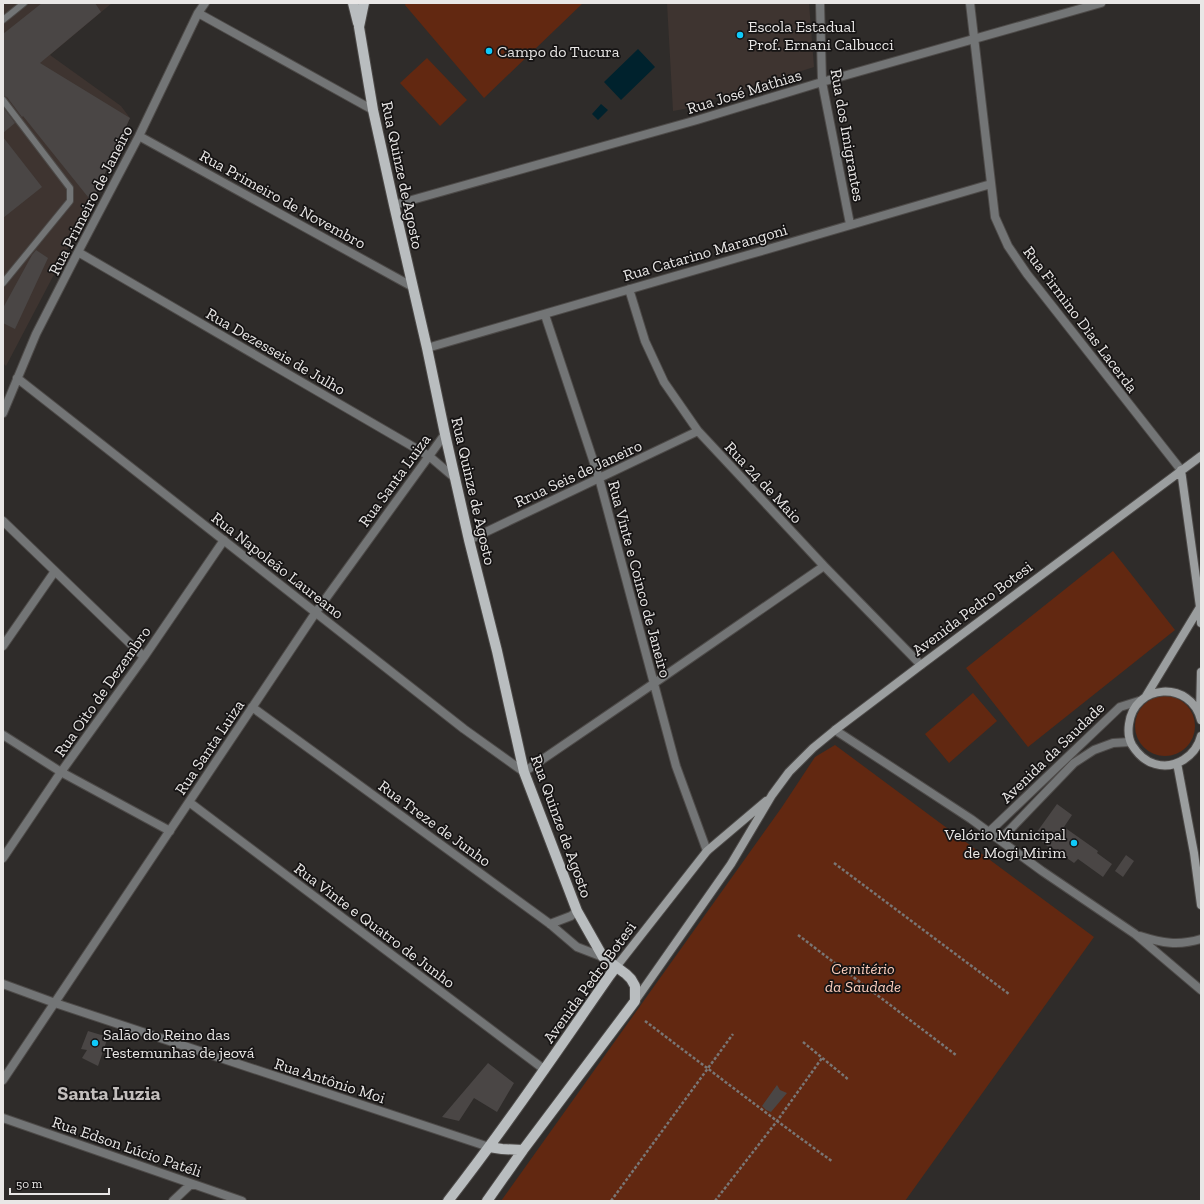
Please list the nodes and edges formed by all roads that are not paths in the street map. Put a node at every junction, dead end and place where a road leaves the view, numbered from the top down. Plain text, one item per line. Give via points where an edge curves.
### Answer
1 (24, 3) edge
2 (205, 3) edge
3 (353, 3) edge
4 (364, 3) edge
5 (820, 3) edge
6 (970, 3) edge
7 (1101, 3) edge
8 (198, 13) junction
9 (3, 20) edge
10 (358, 27) junction
11 (975, 39) junction
12 (822, 82) junction
13 (3, 100) edge
14 (373, 110) junction
15 (139, 136) junction
16 (991, 184) junction
17 (394, 205) junction
18 (850, 224) junction
19 (78, 252) junction
20 (3, 283) edge
21 (413, 287) junction
22 (629, 289) junction
23 (545, 315) junction
24 (427, 348) junction
25 (17, 378) junction
26 (3, 413) edge
27 (698, 431) junction
28 (445, 434) junction
29 (429, 456) junction
30 (1201, 456) edge
31 (1181, 470) junction
32 (599, 478) junction
33 (456, 479) junction
34 (3, 520) edge
35 (224, 540) junction
36 (469, 540) junction
37 (824, 566) junction
38 (55, 570) junction
39 (1200, 606) edge
40 (316, 612) junction
41 (1201, 623) edge
42 (3, 646) edge
43 (144, 656) junction
44 (921, 665) junction
45 (1201, 672) edge
46 (653, 684) junction
47 (1146, 696) junction
48 (1140, 701) junction
49 (252, 707) junction
50 (1200, 718) edge
51 (835, 730) junction
52 (3, 735) edge
53 (1201, 736) edge
54 (1130, 742) junction
55 (1178, 763) junction
56 (61, 772) junction
57 (524, 772) junction
58 (772, 796) junction
59 (189, 802) junction
60 (170, 831) junction
61 (989, 832) junction
62 (1000, 840) junction
63 (707, 851) junction
64 (3, 858) edge
65 (1201, 905) edge
66 (577, 911) junction
67 (550, 924) junction
68 (1135, 934) junction
69 (1201, 939) edge
70 (604, 957) junction
71 (616, 967) junction
72 (3, 984) edge
73 (1201, 990) edge
74 (635, 1001) junction
75 (55, 1003) junction
76 (545, 1070) junction
77 (3, 1080) edge
78 (3, 1118) edge
79 (489, 1147) junction
80 (523, 1150) junction
81 (192, 1184) junction
82 (173, 1201) edge
83 (242, 1201) edge
84 (448, 1201) edge
85 (487, 1201) edge

1 - 9 lane
2 - 8 street, Rua Primeiro de Janeiro
3 - 10 main road
4 - 10 main road, Rua Quinze de Agosto
5 - 12 street, Rua dos Imigrantes
6 - 11 street, Rua Firmino Dias Lacerda
7 - 11 street, Rua José Mathias
8 - 14 street
8 - 15 street, Rua Primeiro de Janeiro
10 - 14 main road, Rua Quinze de Agosto
11 - 12 street, Rua José Mathias
11 - 16 street, Rua Firmino Dias Lacerda
12 - 17 street, Rua José Mathias
12 - 18 street, Rua dos Imigrantes
13 - 20 lane via 70,188 70,201
14 - 17 main road, Rua Quinze de Agosto
15 - 19 street, Rua Primeiro de Janeiro
15 - 21 street, Rua Primeiro de Novembro
16 - 18 street, Rua Catarino Marangoni
16 - 31 street, Rua Firmino Dias Lacerda via 995,217 1008,246 1026,274
17 - 21 main road, Rua Quinze de Agosto
18 - 22 street, Rua Catarino Marangoni
19 - 25 street, Rua Primeiro de Janeiro via 36,334
19 - 29 street, Rua Dezesseis de Julho
21 - 24 main road, Rua Quinze de Agosto
22 - 23 street, Rua Catarino Marangoni
22 - 27 street, Rua 24 de Maio via 645,341 664,382
23 - 24 street, Rua Catarino Marangoni
23 - 32 street, Rua Vinte e Coinco de Janeiro
24 - 28 main road, Rua Quinze de Agosto
25 - 26 street, Rua Primeiro de Janeiro
25 - 35 street, Rua Napoleão Laureano
27 - 32 street, Rrua Seis de Janeiro
27 - 37 street, Rua 24 de Maio
28 - 29 street, Rua Santa Luiza
28 - 33 main road, Rua Quinze de Agosto
29 - 33 street, Rua Dezesseis de Julho
29 - 40 street, Rua Santa Luiza
30 - 31 main road, Avenida Pedro Botesi
31 - 39 main road
31 - 44 main road, Avenida Pedro Botesi
32 - 36 street, Rrua Seis de Janeiro
32 - 46 street, Rua Vinte e Coinco de Janeiro
33 - 36 main road, Rua Quinze de Agosto
34 - 38 street
35 - 40 street, Rua Napoleão Laureano
35 - 43 street, Rua Oito de Dezembro
36 - 57 main road, Rua Quinze de Agosto
37 - 44 street, Rua 24 de Maio
37 - 46 street
38 - 42 street
38 - 43 street
39 - 41 main road
39 - 47 main road
40 - 49 street, Rua Santa Luiza
40 - 57 street, Rua Napoleão Laureano via 464,729
43 - 56 street, Rua Oito de Dezembro
44 - 51 main road, Avenida Pedro Botesi
45 - 50 main road
46 - 57 street
46 - 63 street, Rua Vinte e Coinco de Janeiro via 676,766
47 - 48 main road
47 - 50 main road via 1158,691 1171,691 1184,696 1193,704
48 - 54 main road via 1129,718
48 - 61 street, Avenida da Saudade via 1120,707
49 - 59 street, Rua Santa Luiza
49 - 67 street, Rua Treze de Junho
51 - 58 main road, Avenida Pedro Botesi via 789,772
51 - 61 street
52 - 56 street
53 - 55 main road via 1194,751
54 - 55 main road via 1136,752 1155,764 1166,766
54 - 62 street, Avenida da Saudade via 1113,743 1094,750 1074,763
55 - 65 main road
56 - 60 street
56 - 64 street, Rua Oito de Dezembro
57 - 66 main road, Rua Quinze de Agosto
58 - 63 main road, Avenida Pedro Botesi
58 - 74 main road, Avenida Pedro Botesi via 731,864
59 - 60 street, Rua Santa Luiza
59 - 76 street, Rua Vinte e Quatro de Junho
60 - 75 street, Rua Santa Luiza
61 - 62 street
62 - 68 street
63 - 71 main road, Avenida Pedro Botesi
66 - 67 street
66 - 70 main road, Rua Quinze de Agosto
67 - 70 street, Rua Treze de Junho via 577,947
68 - 69 street via 1172,944
68 - 73 street
70 - 71 main road, Rua Quinze de Agosto
71 - 74 main road, Rua Quinze de Agosto via 631,979
71 - 76 main road, Avenida Pedro Botesi
72 - 75 street, Rua Antônio Moi
74 - 80 main road, Avenida Pedro Botesi
75 - 77 street, Rua Santa Luiza
75 - 79 street, Rua Antônio Moi
76 - 79 main road, Avenida Pedro Botesi
78 - 81 street, Rua Edson Lúcio Patéli
79 - 80 main road
79 - 84 main road, Avenida Pedro Botesi
80 - 85 main road, Avenida Pedro Botesi
81 - 82 street
81 - 83 street, Rua Edson Lúcio Patéli

